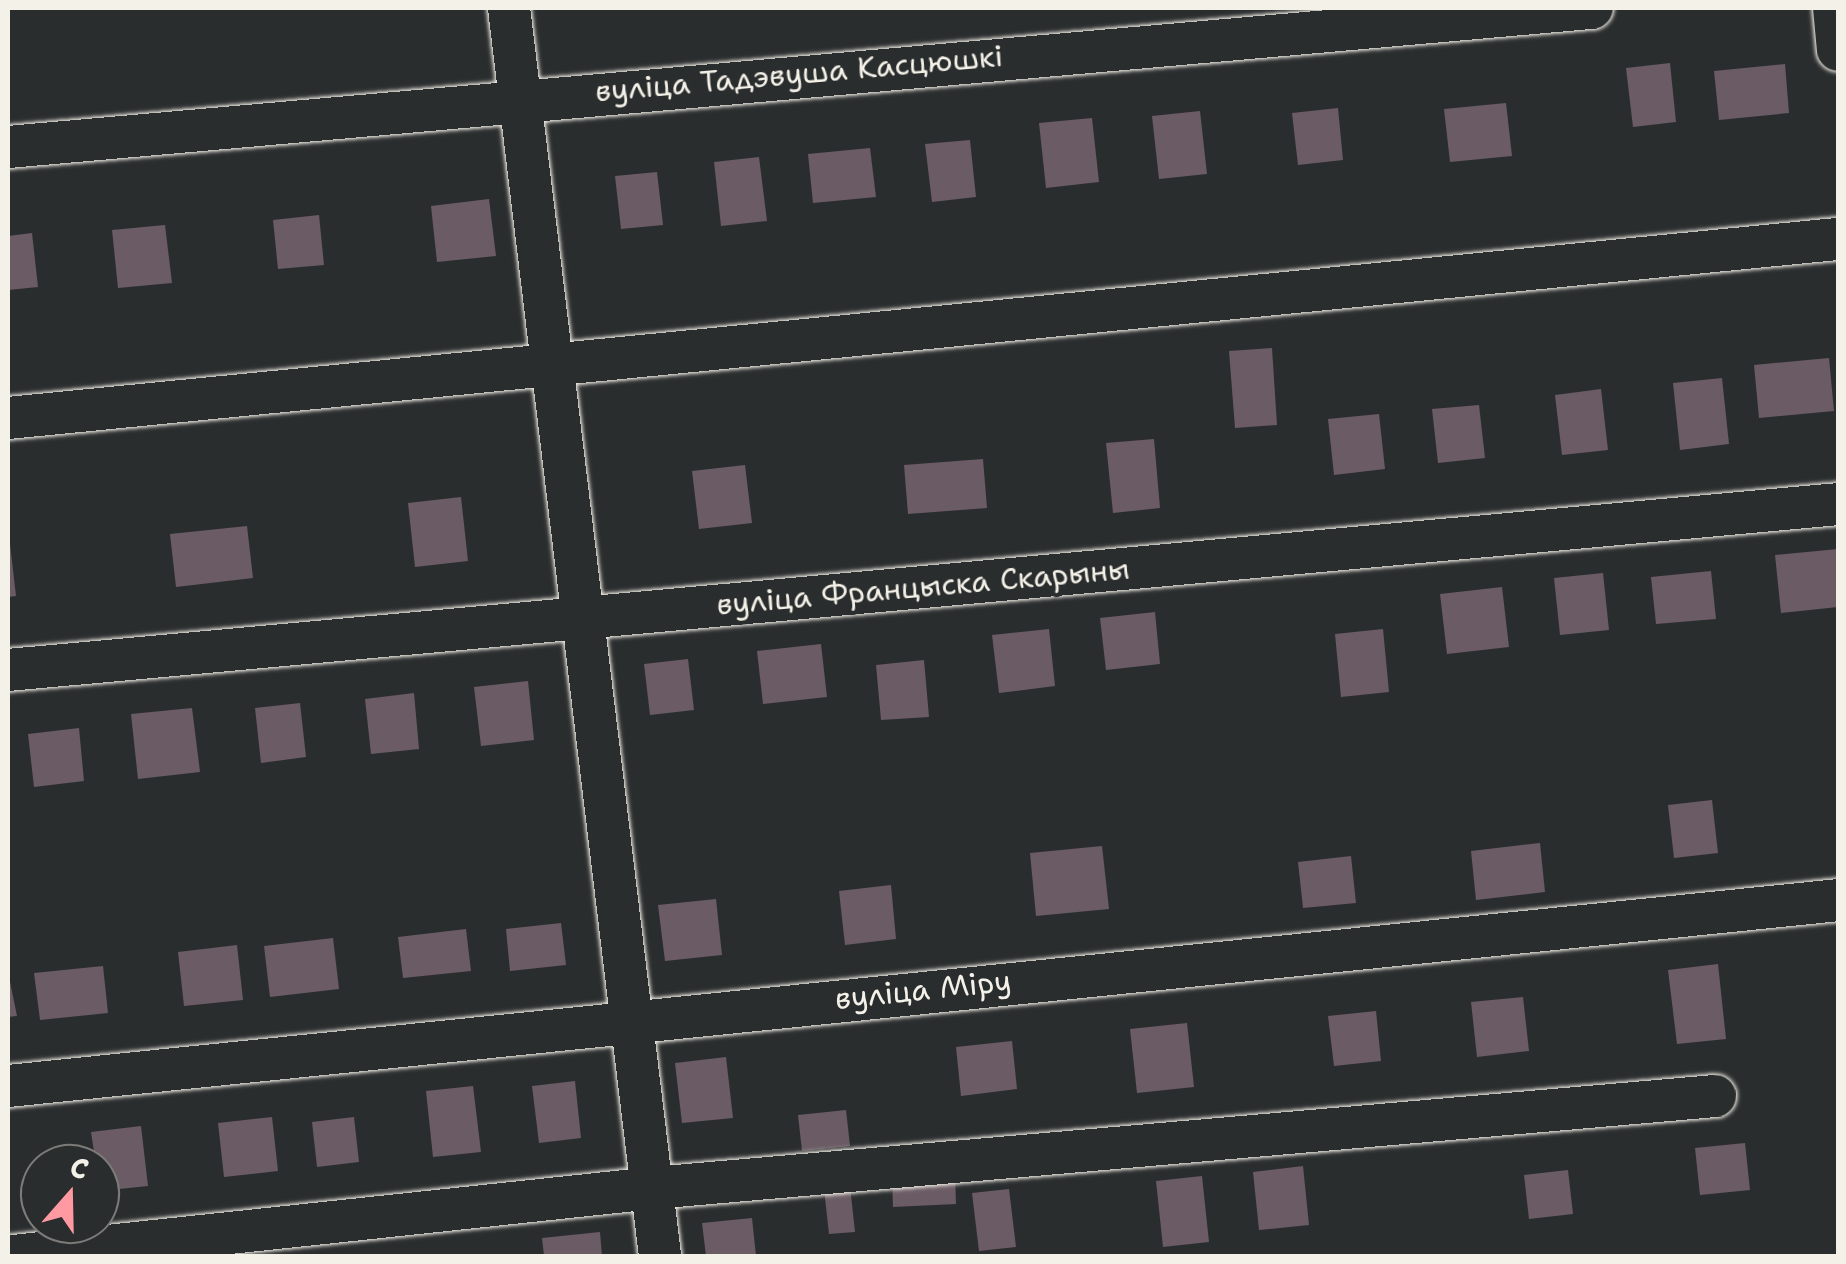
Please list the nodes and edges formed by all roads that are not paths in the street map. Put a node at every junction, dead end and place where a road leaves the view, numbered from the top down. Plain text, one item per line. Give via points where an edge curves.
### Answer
1 (509, 8) edge
2 (1592, 8) edge
3 (1834, 8) edge
4 (1838, 50) edge
5 (520, 99) junction
6 (8, 147) edge
7 (1838, 239) edge
8 (556, 364) junction
9 (8, 418) edge
10 (1838, 504) edge
11 (586, 618) junction
12 (8, 670) edge
13 (1838, 900) edge
14 (632, 1018) junction
15 (8, 1086) edge
16 (1715, 1096) dead end
17 (653, 1188) junction
18 (13, 1256) edge
19 (660, 1256) edge

1 - 5 street
2 - 5 street, вуліца Тадэвуша Касцюшкі
3 - 4 street
5 - 6 street, вуліца Тадэвуша Касцюшкі
5 - 8 street
7 - 8 street
8 - 9 street
8 - 11 street
10 - 11 street, вуліца Францыска Скарыны
11 - 12 street, вуліца Францыска Скарыны
11 - 14 street
13 - 14 street, вуліца Міру
14 - 15 street, вуліца Міру
14 - 17 street
16 - 17 street
17 - 18 street
17 - 19 street

